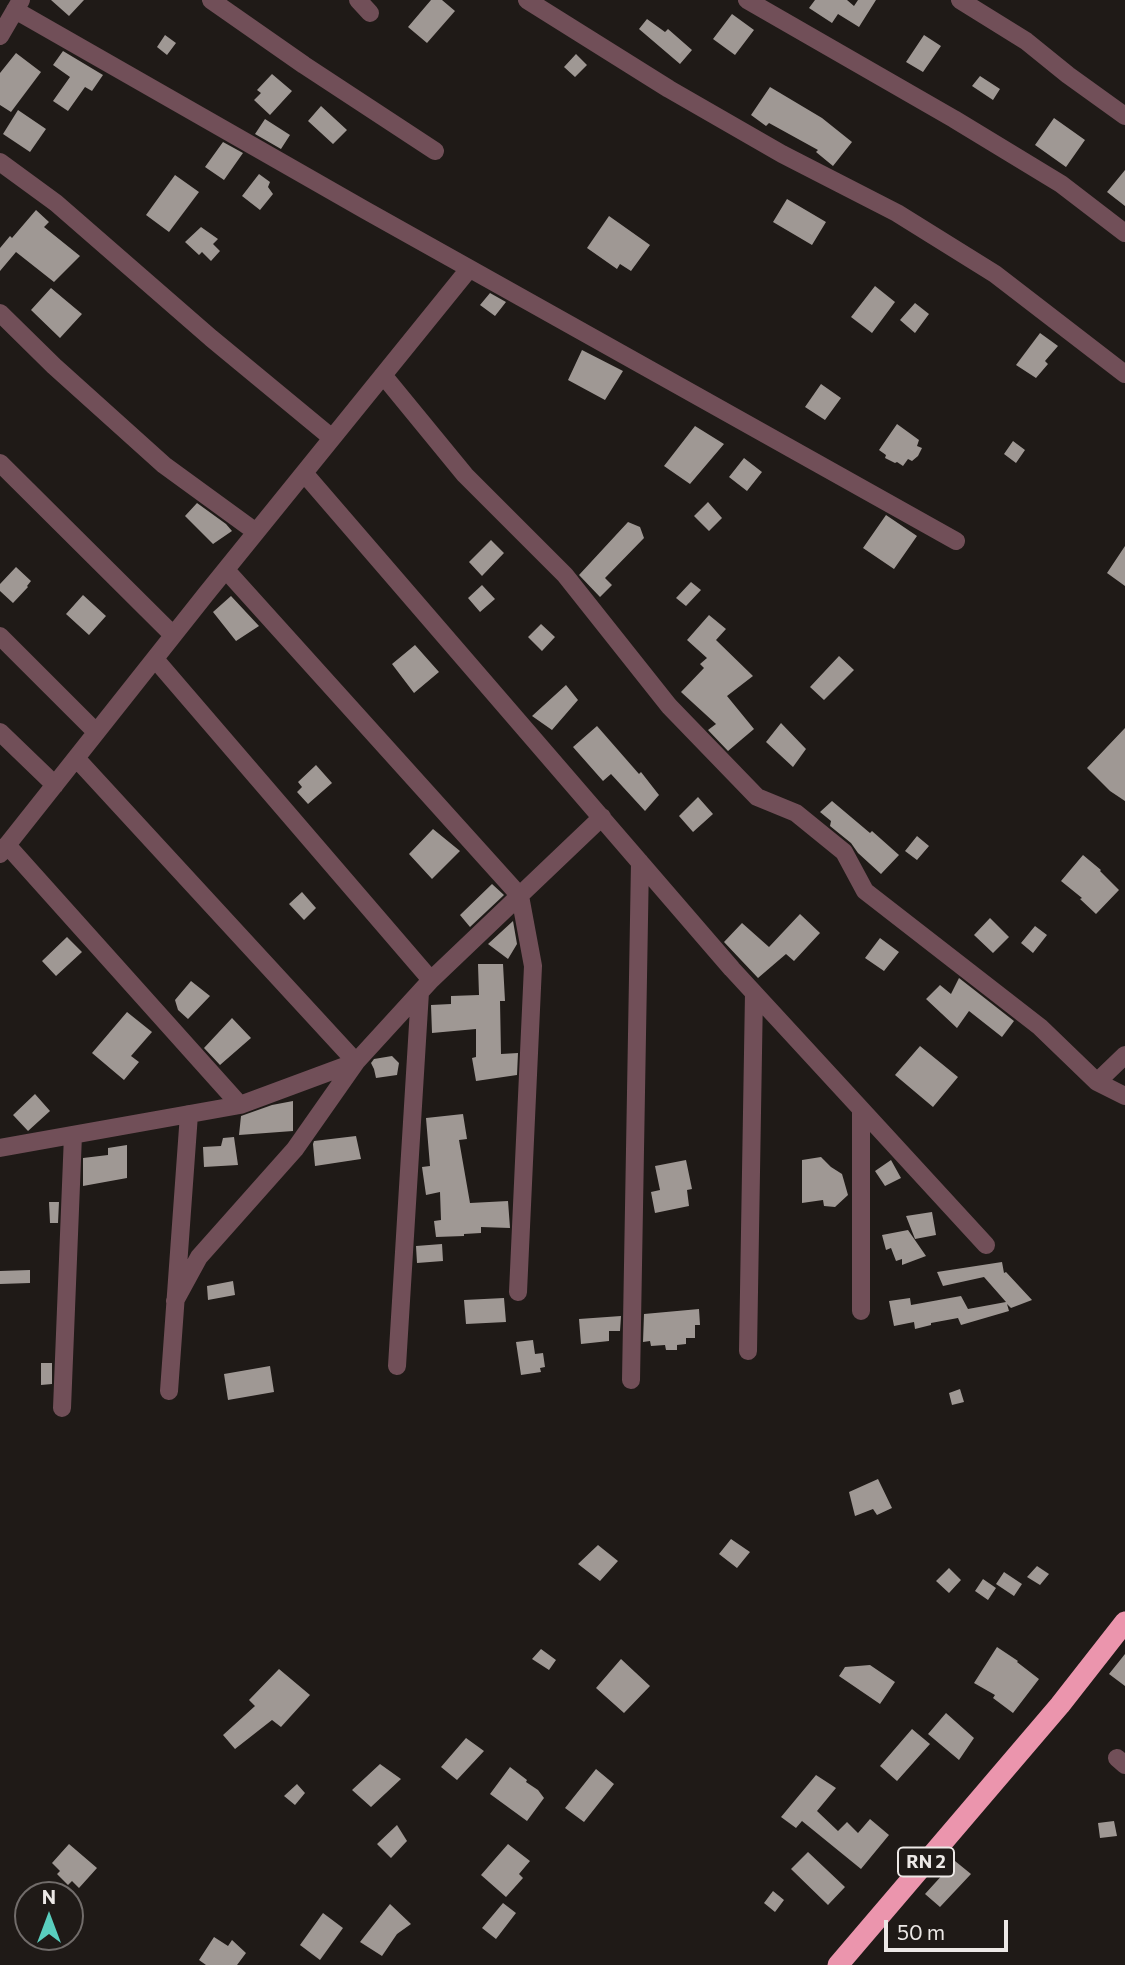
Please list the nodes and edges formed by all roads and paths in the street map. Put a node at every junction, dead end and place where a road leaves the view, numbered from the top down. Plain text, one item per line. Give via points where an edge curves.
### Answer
1 (212, 0) edge
2 (527, 0) edge
3 (747, 0) edge
4 (960, 0) edge
5 (18, 5) edge
6 (0, 36) edge
7 (1125, 116) edge
8 (435, 151) dead end
9 (0, 162) edge
10 (1125, 233) edge
11 (469, 269) junction
12 (0, 313) edge
13 (1125, 374) edge
14 (383, 375) junction
15 (332, 438) junction
16 (0, 463) edge
17 (304, 473) junction
18 (256, 532) junction
19 (956, 541) dead end
20 (226, 569) junction
21 (173, 635) junction
22 (0, 636) edge
23 (155, 659) junction
24 (0, 732) edge
25 (96, 732) junction
26 (76, 758) junction
27 (55, 785) junction
28 (602, 817) junction
29 (3, 849) edge
30 (640, 862) junction
31 (520, 896) junction
32 (425, 986) junction
33 (754, 993) junction
34 (1125, 1055) edge
35 (356, 1062) junction
36 (1097, 1082) junction
37 (1125, 1096) edge
38 (240, 1105) junction
39 (861, 1109) junction
40 (190, 1114) junction
41 (73, 1135) junction
42 (0, 1148) edge
43 (986, 1245) dead end
44 (518, 1292) dead end
45 (176, 1301) junction
46 (861, 1311) dead end
47 (748, 1351) dead end
48 (397, 1366) dead end
49 (631, 1380) dead end
50 (169, 1391) dead end
51 (62, 1408) dead end
52 (1125, 1622) edge
53 (838, 1965) edge

1 - 8 street
2 - 13 street via 669,89 897,213 995,274
3 - 10 street via 1062,184
4 - 7 street via 1026,41
5 - 6 street
5 - 11 street
9 - 15 street via 56,203
11 - 14 street
11 - 19 street
12 - 18 street via 164,465
14 - 15 street
14 - 36 street via 465,475 565,575 669,706 757,797 796,813 844,852 865,891 1040,1027
15 - 17 street
16 - 21 street
17 - 18 street
17 - 28 street
18 - 20 street
20 - 21 street
20 - 31 street
21 - 23 street
22 - 25 street
23 - 25 street
23 - 32 street
24 - 27 street
25 - 26 street
26 - 27 street
26 - 35 street
27 - 29 street
28 - 30 street
28 - 31 street
29 - 38 street
30 - 33 street
30 - 49 street
31 - 32 street
31 - 44 street via 533,965
32 - 35 street
32 - 48 street
33 - 39 street
33 - 47 street
34 - 36 street
35 - 38 street
35 - 45 street via 295,1149 199,1257
36 - 37 street
38 - 40 street
39 - 43 street
39 - 46 street
40 - 41 street
40 - 45 street
41 - 42 street
41 - 51 street
45 - 50 street
52 - 53 highway, RN 2

